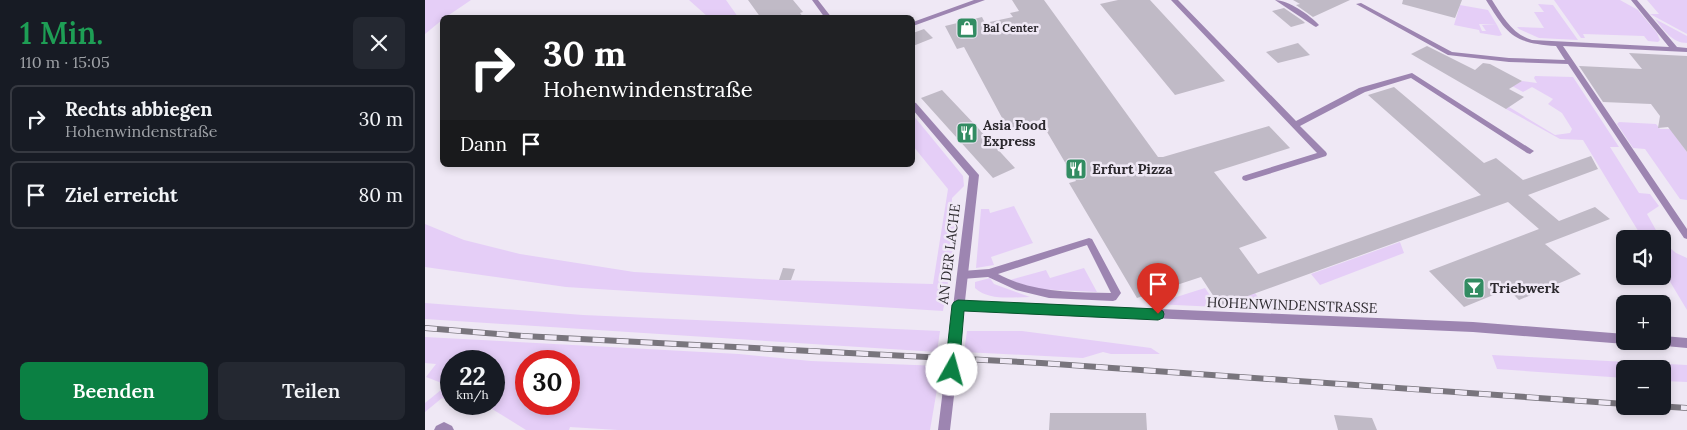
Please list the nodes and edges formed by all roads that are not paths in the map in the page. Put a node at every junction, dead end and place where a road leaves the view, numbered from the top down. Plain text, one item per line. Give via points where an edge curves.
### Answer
1 (815, 0) edge
2 (981, 0) edge
3 (1173, 0) edge
4 (1278, 0) edge
5 (1368, 0) edge
6 (1489, 0) edge
7 (1634, 0) edge
8 (827, 15) edge
9 (915, 23) edge
10 (1316, 26) dead end
11 (1558, 44) junction
12 (1675, 49) junction
13 (1687, 50) edge
14 (1571, 62) junction
15 (915, 107) edge
16 (1295, 125) junction
17 (1530, 151) dead end
18 (1245, 178) dead end
19 (1687, 236) edge
20 (989, 273) junction
21 (962, 275) junction
22 (958, 305) junction
23 (1616, 338) edge
24 (1671, 342) edge
25 (1687, 344) edge
26 (440, 430) edge
27 (448, 430) edge
28 (943, 430) edge

1 - 8 lane
2 - 9 street
3 - 16 lane
4 - 10 lane
5 - 14 lane via 1359,4 1450,54
6 - 11 lane via 1513,35 1532,42
7 - 12 lane
11 - 12 lane
11 - 14 lane
12 - 13 lane
14 - 19 lane
15 - 21 street, AN DER LACHE via 974,175
16 - 17 lane via 1362,90 1412,75
16 - 18 lane via 1323,154
20 - 20 lane via 1089,241 1116,293 1113,297 1033,293
20 - 21 lane
21 - 22 street, AN DER LACHE
22 - 23 street, HOHENWINDENSTRASSE via 1463,327
22 - 28 street, AN DER LACHE
24 - 25 street
26 - 27 lane via 444,427

